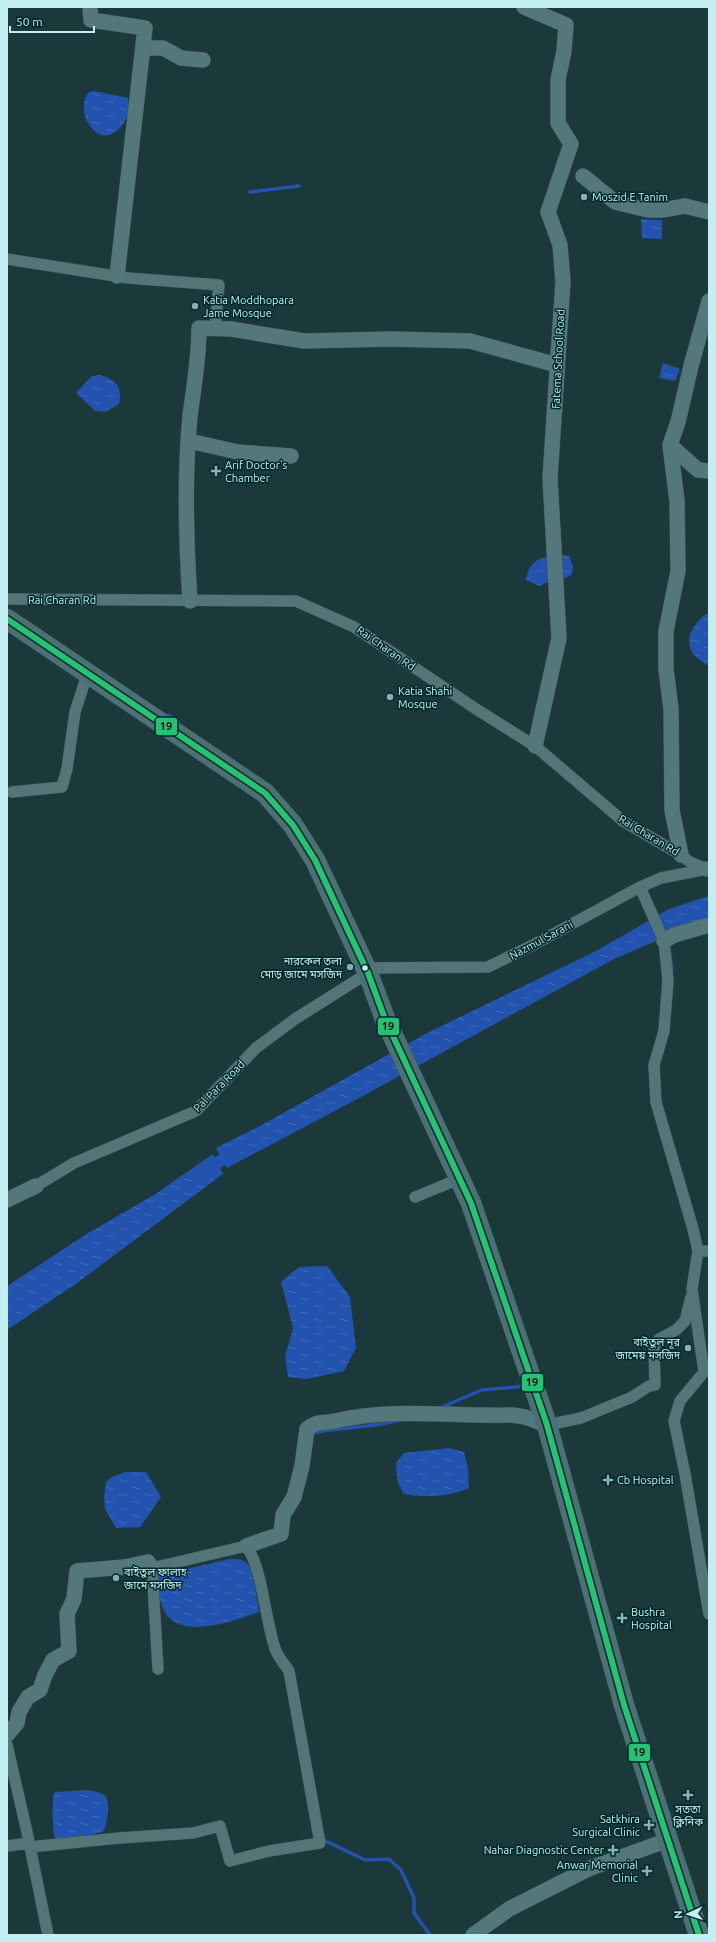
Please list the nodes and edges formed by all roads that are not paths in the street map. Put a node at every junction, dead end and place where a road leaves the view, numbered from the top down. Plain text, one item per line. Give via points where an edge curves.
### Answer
1 (90, 7) edge
2 (524, 7) edge
3 (144, 45) junction
4 (203, 60) dead end
5 (583, 176) dead end
6 (709, 212) edge
7 (7, 259) edge
8 (117, 276) junction
9 (709, 301) edge
10 (215, 328) junction
11 (557, 365) junction
12 (189, 441) junction
13 (670, 445) junction
14 (291, 456) dead end
15 (709, 471) edge
16 (7, 599) edge
17 (190, 601) junction
18 (7, 619) edge
19 (87, 674) junction
20 (535, 746) junction
21 (12, 792) dead end
22 (681, 855) junction
23 (708, 869) edge
24 (640, 887) junction
25 (709, 925) edge
26 (664, 941) junction
27 (366, 970) junction
28 (460, 1179) junction
29 (36, 1186) joint
30 (415, 1197) dead end
31 (7, 1200) edge
32 (698, 1251) junction
33 (709, 1251) edge
34 (692, 1289) junction
35 (547, 1424) junction
36 (246, 1546) junction
37 (152, 1568) junction
38 (709, 1614) edge
39 (158, 1669) dead end
40 (7, 1735) edge
41 (7, 1745) edge
42 (668, 1840) junction
43 (30, 1845) junction
44 (7, 1846) edge
45 (48, 1935) edge
46 (473, 1935) edge
47 (699, 1935) edge

1 - 3 street via 91,20 145,28
2 - 11 street, Fatema School Road via 566,25 558,80 558,123 570,144 548,212 560,245 563,282
3 - 4 street via 150,48 163,48 181,58
3 - 8 street
5 - 6 street via 615,202 648,210 686,206
7 - 8 street
8 - 10 street via 219,285
9 - 13 street
10 - 11 street via 304,341 470,341
10 - 12 street via 199,328
11 - 20 street, Fatema School Road via 550,478 559,638
12 - 14 street via 238,452
12 - 17 street via 186,527
13 - 15 street via 698,470
13 - 22 street via 677,501 678,571 666,631 666,669 672,709 672,810
16 - 17 street, Rai Charan Rd
17 - 20 street, Rai Charan Rd via 296,601 354,626
18 - 19 highway
19 - 21 street via 74,712 67,769 62,787
19 - 27 highway via 265,793 294,826 315,860
20 - 22 street, Rai Charan Rd via 623,821
22 - 23 street, Rai Charan Rd via 690,862
23 - 24 street, Nazmul Sarani via 661,878
24 - 26 street
24 - 27 street, Nazmul Sarani via 488,967
25 - 26 street via 674,935
26 - 32 street via 668,981 664,1031 654,1065 656,1102
27 - 28 highway via 385,1019
27 - 29 street, Pal Para Road via 256,1048 196,1111 74,1163
28 - 30 street
28 - 35 highway via 471,1203
29 - 31 street
32 - 33 street
32 - 34 street
34 - 35 street via 690,1308 685,1320 676,1330 659,1339 654,1347 655,1384 632,1397 581,1418
34 - 38 street via 704,1372 680,1401 674,1422
35 - 36 street via 512,1415 427,1413 344,1418 314,1423 307,1429 302,1466 294,1497 283,1515 281,1534
35 - 42 highway via 624,1705
36 - 37 street
36 - 43 street via 257,1572 276,1651 290,1671 320,1843 269,1851 230,1861 220,1826 192,1833
37 - 39 street
37 - 40 street via 148,1562 77,1571 74,1599 67,1614 69,1651 53,1660 40,1690 28,1697 16,1723
41 - 43 street
42 - 46 street via 588,1869 508,1910
42 - 47 highway
43 - 44 street
43 - 45 street

